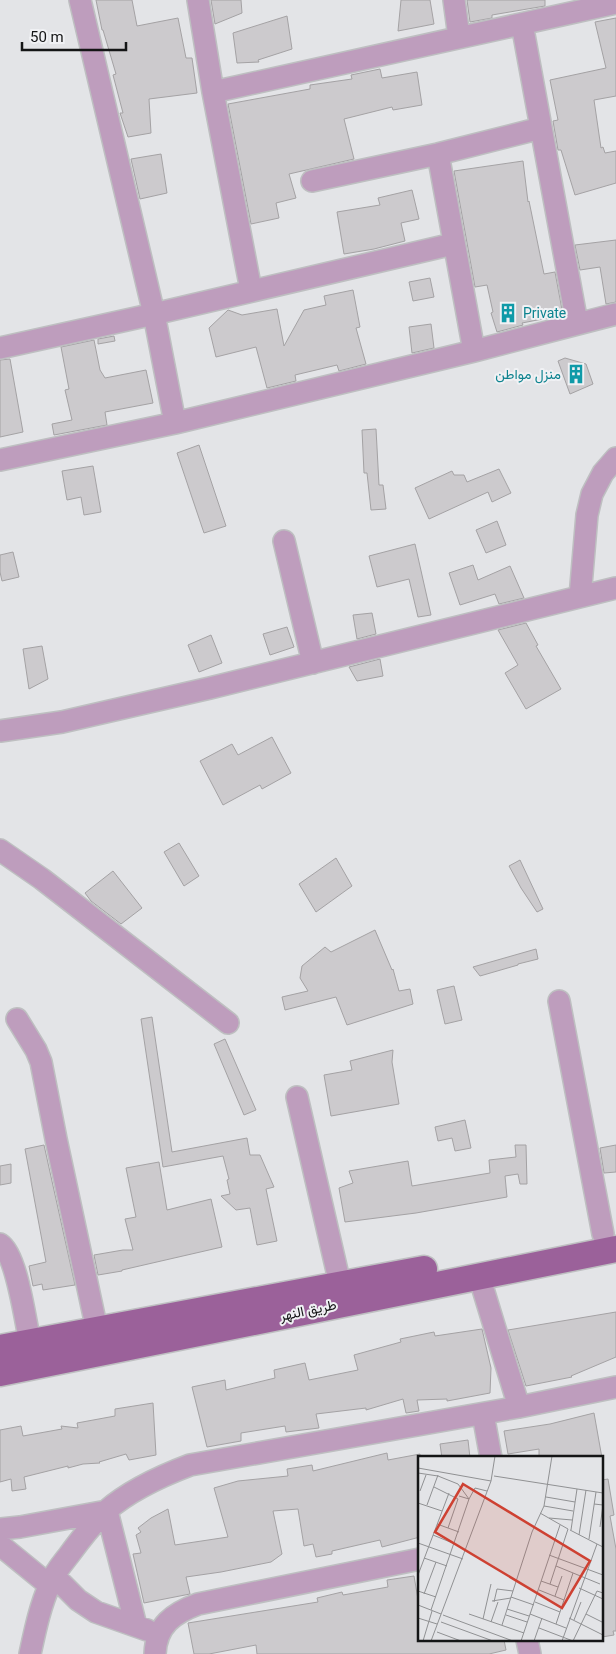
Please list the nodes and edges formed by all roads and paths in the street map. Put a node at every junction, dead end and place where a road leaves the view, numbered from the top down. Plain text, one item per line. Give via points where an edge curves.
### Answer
1 (80, 0) edge
2 (198, 0) edge
3 (454, 0) edge
4 (616, 3) edge
5 (522, 24) junction
6 (460, 38) junction
7 (213, 92) junction
8 (541, 128) junction
9 (438, 154) junction
10 (312, 182) dead end
11 (453, 244) junction
12 (251, 290) junction
13 (154, 314) junction
14 (616, 314) edge
15 (577, 323) junction
16 (0, 348) edge
17 (474, 351) junction
18 (176, 423) junction
19 (616, 458) edge
20 (0, 460) edge
21 (284, 541) dead end
22 (616, 588) edge
23 (580, 597) junction
24 (313, 663) junction
25 (0, 731) edge
26 (0, 850) edge
27 (559, 1001) dead end
28 (17, 1019) dead end
29 (228, 1023) dead end
30 (297, 1097) dead end
31 (612, 1238) edge
32 (0, 1244) edge
33 (479, 1276) junction
34 (340, 1284) junction
35 (96, 1330) junction
36 (30, 1342) junction
37 (0, 1348) edge
38 (0, 1373) edge
39 (615, 1391) edge
40 (519, 1408) junction
41 (483, 1414) junction
42 (491, 1456) edge
43 (107, 1511) junction
44 (0, 1529) edge
45 (0, 1545) edge
46 (418, 1559) edge
47 (51, 1581) junction
48 (136, 1626) junction
49 (157, 1644) edge
50 (30, 1654) edge

1 - 13 street
2 - 7 street
3 - 6 street
4 - 5 street
5 - 6 street
5 - 8 street
6 - 7 street
7 - 12 street
8 - 9 street
8 - 15 street
9 - 10 street
9 - 11 street
11 - 12 street
11 - 17 street
12 - 13 street
13 - 16 street
13 - 18 street
14 - 15 street
15 - 17 street
17 - 18 street
18 - 20 street
19 - 23 street via 592,494
21 - 24 street
22 - 23 street
23 - 24 street
24 - 25 street via 72,720
26 - 29 street
27 - 31 street
28 - 35 street via 41,1062
30 - 34 street
31 - 33 main road, طريق النهر
31 - 34 main road, طريق النهر
32 - 36 street via 9,1254 14,1269
33 - 38 main road, طريق النهر
33 - 40 street
34 - 35 main road, طريق النهر
35 - 36 main road, طريق النهر
36 - 37 main road, طريق النهر
39 - 40 street
40 - 41 street
41 - 42 street
41 - 43 street via 190,1465 143,1486
43 - 44 street
43 - 47 street via 80,1540
43 - 48 street
45 - 47 street
46 - 49 street via 198,1604 181,1610 167,1621
47 - 48 street via 96,1612
47 - 50 street
48 - 49 street

